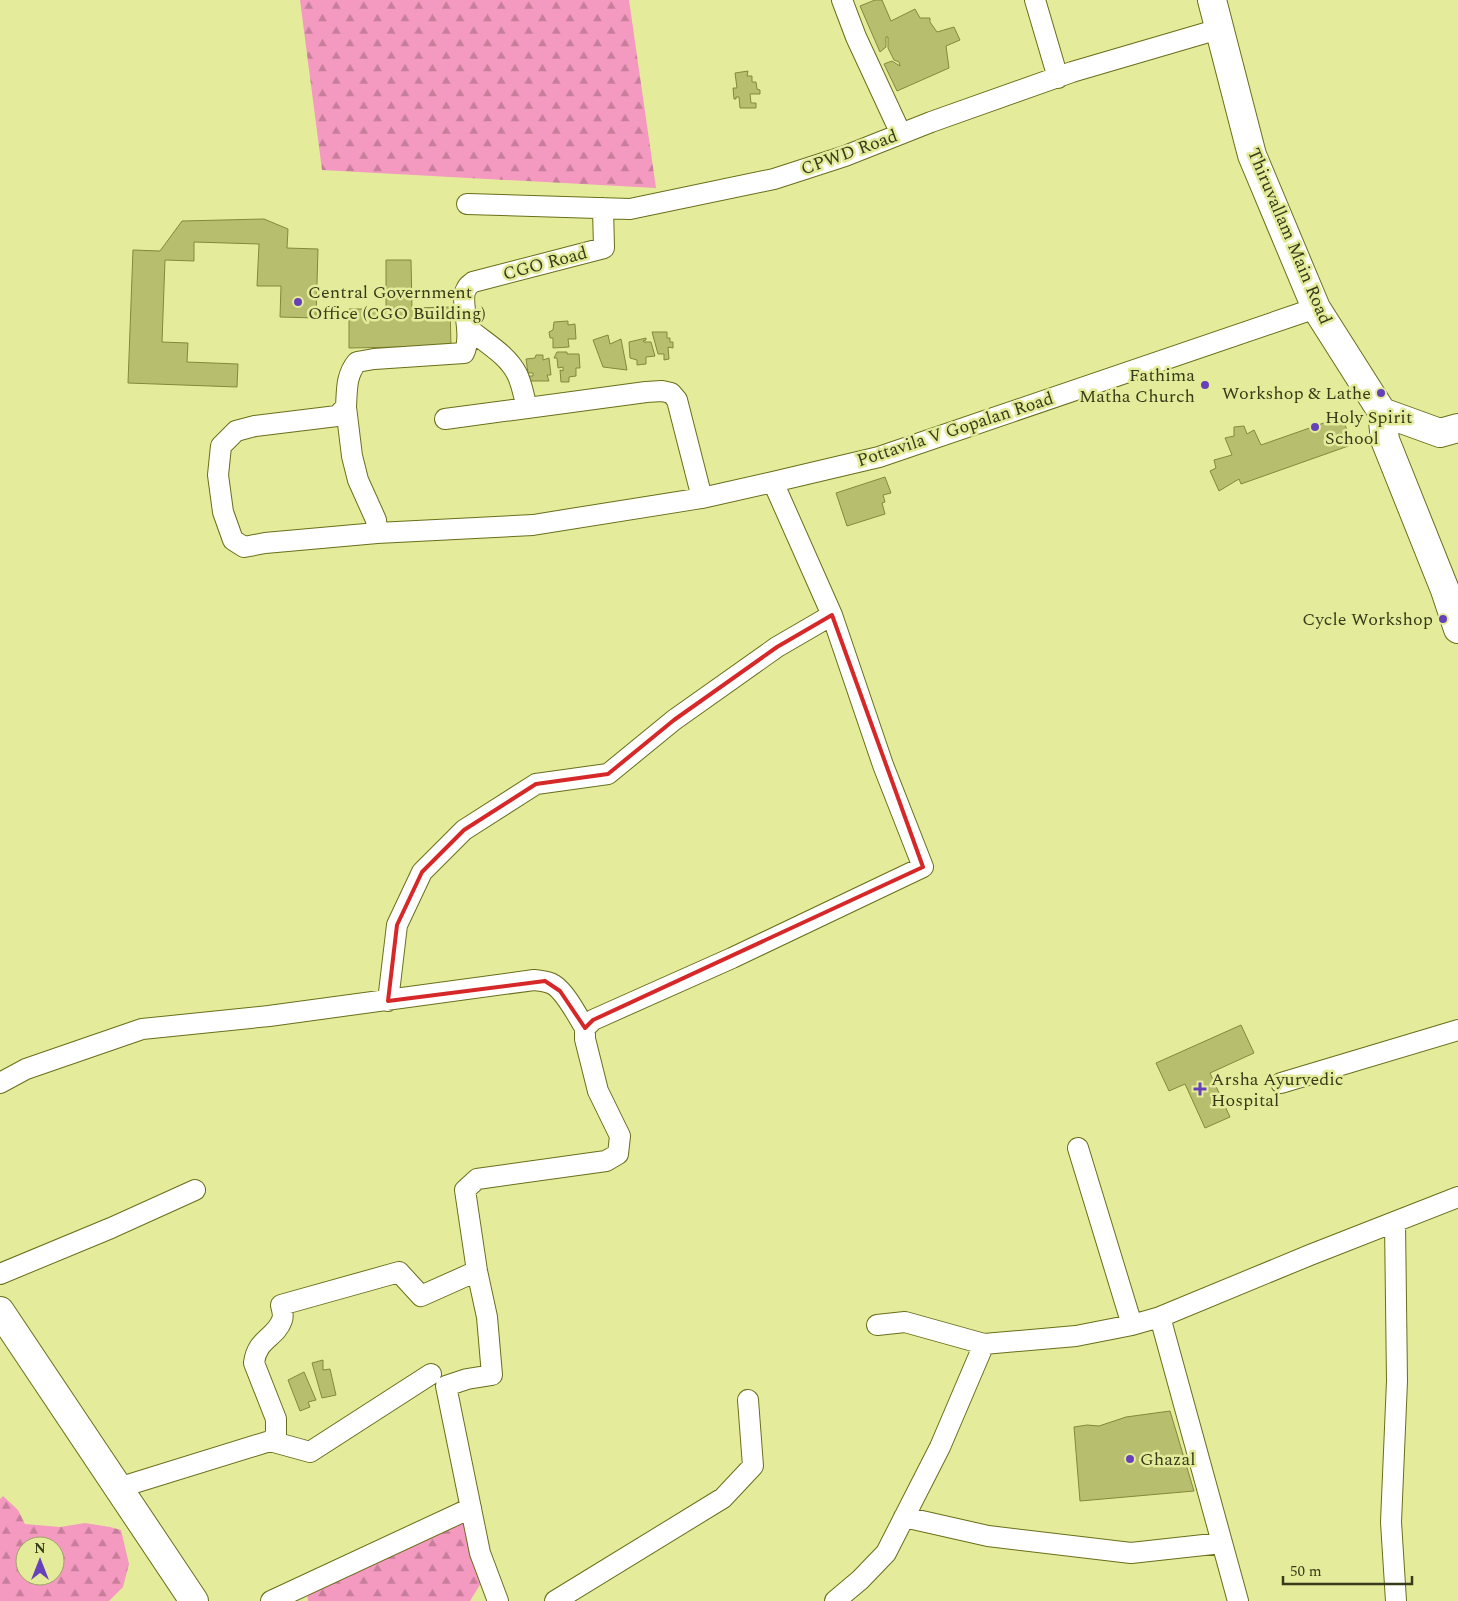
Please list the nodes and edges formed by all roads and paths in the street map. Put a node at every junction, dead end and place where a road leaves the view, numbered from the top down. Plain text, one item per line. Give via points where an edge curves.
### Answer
1 (842, 0) edge
2 (1035, 0) edge
3 (1212, 0) edge
4 (1219, 29) junction
5 (1058, 78) junction
6 (901, 134) junction
7 (467, 204) dead end
8 (603, 208) junction
9 (1316, 308) junction
10 (468, 328) junction
11 (346, 407) junction
12 (527, 408) junction
13 (1382, 412) junction
14 (445, 419) dead end
15 (1458, 428) edge
16 (772, 482) junction
17 (702, 498) junction
18 (377, 533) junction
19 (832, 615) junction
20 (1458, 629) edge
21 (388, 1001) junction
22 (585, 1028) junction
23 (1458, 1030) edge
24 (1281, 1082) dead end
25 (0, 1083) edge
26 (1078, 1148) dead end
27 (195, 1190) dead end
28 (1458, 1197) edge
29 (1395, 1222) junction
30 (478, 1271) junction
31 (0, 1274) edge
32 (0, 1311) edge
33 (1160, 1317) junction
34 (877, 1325) dead end
35 (1132, 1325) junction
36 (984, 1344) junction
37 (431, 1374) dead end
38 (748, 1400) dead end
39 (270, 1441) junction
40 (118, 1488) junction
41 (471, 1508) junction
42 (904, 1517) junction
43 (1222, 1543) junction
44 (842, 1598) edge
45 (194, 1601) edge
46 (272, 1601) edge
47 (498, 1601) edge
48 (555, 1601) edge
49 (1238, 1601) edge
50 (1396, 1601) edge

1 - 6 street
2 - 5 street
3 - 4 street, Thiruvallam Main Road
4 - 5 street, CPWD Road
4 - 9 street, Thiruvallam Main Road via 1252,155
5 - 6 street, CPWD Road
6 - 8 street, CPWD Road via 774,179 630,209
7 - 8 street, CPWD Road
8 - 10 street, CGO Road via 604,248 473,282 466,288 464,299
9 - 13 street, Thiruvallam Main Road
9 - 16 street, Pottavila V Gopalan Road via 879,457
10 - 11 street, CGO Road via 468,346 464,353 357,362 350,370
10 - 12 street via 513,367
11 - 18 street via 352,456 358,480 376,520
11 - 18 street, Pottavila V Gopalan Road via 337,416 236,431 221,446 218,475 223,512 233,540 244,547
12 - 14 street
12 - 17 street via 646,392 671,393 677,400
13 - 15 street via 1440,433
13 - 20 street via 1385,440
16 - 17 street, Pottavila V Gopalan Road
16 - 19 street
17 - 18 street, Pottavila V Gopalan Road via 533,525
19 - 21 street via 777,647 674,720 608,774 536,784 464,830 422,872 397,925
19 - 22 street via 883,765 923,866 732,958 593,1020
21 - 22 street via 545,981 560,991
21 - 25 street via 142,1029 26,1069
22 - 30 street via 598,1091 620,1136 618,1154 606,1161 478,1179 465,1190
23 - 24 street
26 - 35 street
27 - 31 street
28 - 29 street
29 - 33 street
29 - 50 street via 1397,1381 1391,1522
30 - 39 street via 421,1296 399,1272 281,1305 282,1321 255,1354 254,1363 276,1420 276,1436
30 - 41 street via 487,1317 492,1375 446,1386
32 - 40 street
33 - 35 street
33 - 43 street
34 - 36 street via 905,1322
35 - 36 street via 1076,1336
36 - 42 street via 940,1447
37 - 39 street via 310,1452
38 - 48 street via 754,1466 723,1498
39 - 40 street
40 - 45 street
41 - 46 street
41 - 47 street via 480,1553
42 - 43 street via 988,1536 1131,1553
42 - 44 street via 886,1553
43 - 49 street

